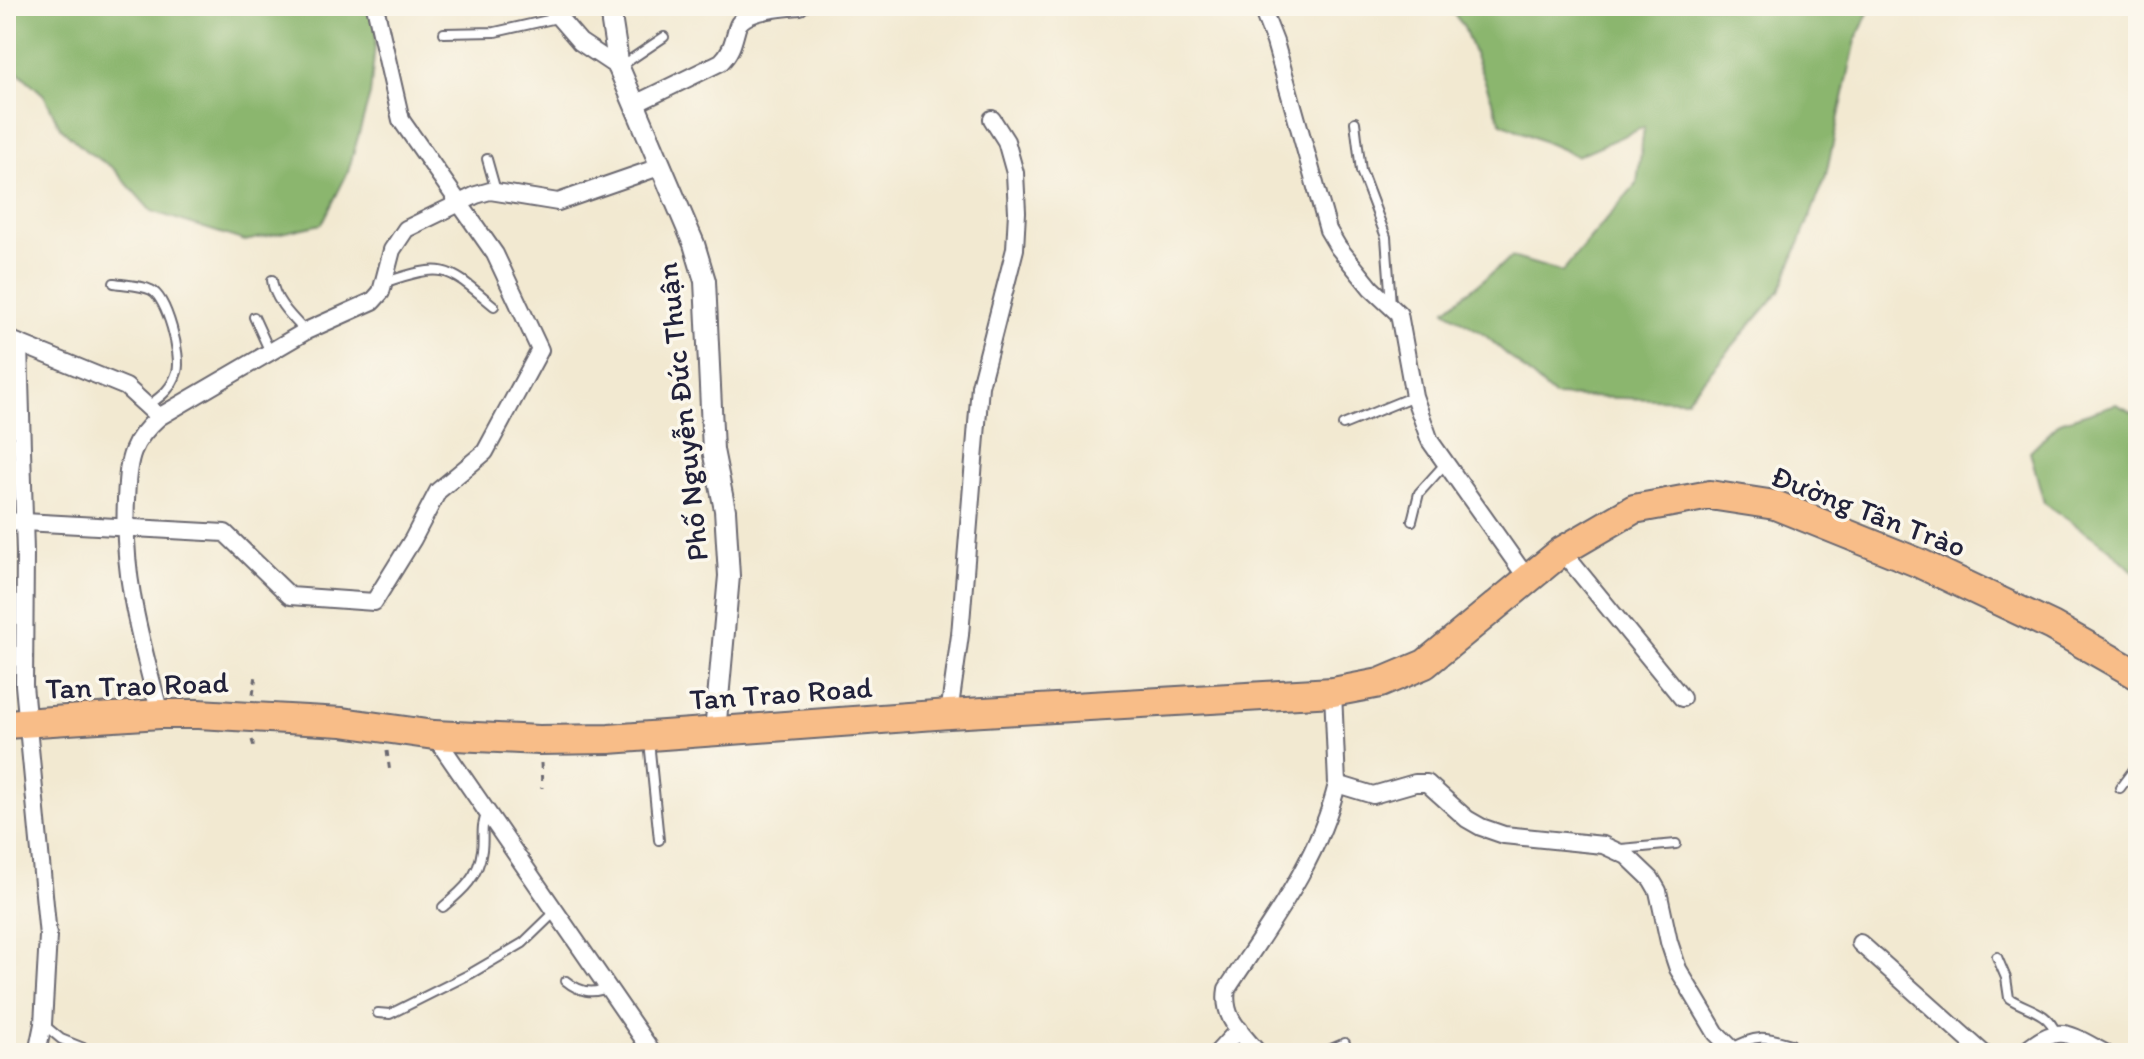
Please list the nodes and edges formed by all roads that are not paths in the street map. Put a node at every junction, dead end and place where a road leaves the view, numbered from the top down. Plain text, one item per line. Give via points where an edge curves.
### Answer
1 (375, 6) edge
2 (612, 6) edge
3 (800, 6) edge
4 (1261, 6) edge
5 (553, 12) edge
6 (444, 33) dead end
7 (664, 37) dead end
8 (619, 68) junction
9 (635, 104) junction
10 (992, 119) dead end
11 (1355, 122) dead end
12 (487, 159) dead end
13 (662, 166) junction
14 (496, 191) junction
15 (459, 203) junction
16 (272, 280) dead end
17 (386, 282) junction
18 (114, 283) dead end
19 (1391, 305) junction
20 (494, 306) dead end
21 (254, 317) dead end
22 (306, 331) junction
23 (12, 342) edge
24 (270, 353) junction
25 (1414, 396) junction
26 (154, 411) junction
27 (1343, 425) dead end
28 (1445, 464) junction
29 (6, 521) edge
30 (1412, 521) dead end
31 (24, 522) junction
32 (125, 527) junction
33 (1562, 551) junction
34 (1529, 581) junction
35 (2138, 675) edge
36 (1333, 692) junction
37 (1682, 698) dead end
38 (160, 714) junction
39 (949, 714) junction
40 (17, 723) edge
41 (715, 732) junction
42 (434, 735) junction
43 (648, 737) junction
44 (2138, 764) edge
45 (1337, 784) junction
46 (2120, 788) dead end
47 (487, 813) junction
48 (659, 840) dead end
49 (1676, 844) dead end
50 (1616, 849) junction
51 (443, 907) dead end
52 (555, 912) junction
53 (1860, 943) dead end
54 (1997, 957) dead end
55 (566, 981) dead end
56 (608, 987) junction
57 (378, 1013) dead end
58 (43, 1024) junction
59 (1239, 1029) junction
60 (2056, 1033) junction
61 (1345, 1043) dead end
62 (1791, 1044) dead end
63 (1733, 1051) edge
64 (37, 1053) edge
65 (96, 1053) edge
66 (653, 1053) edge
67 (1217, 1053) edge
68 (1258, 1053) edge
69 (1322, 1053) edge
70 (1983, 1053) edge
71 (2023, 1053) edge
72 (2105, 1053) edge

1 - 15 street via 401,120
2 - 8 street, Phố Nguyễn Đức Thuận
3 - 9 street via 744,17 721,62
4 - 19 street via 1328,230 1371,288
5 - 6 lane via 495,32
5 - 8 street via 580,42
7 - 8 lane
8 - 9 street, Phố Nguyễn Đức Thuận
9 - 13 street, Phố Nguyễn Đức Thuận
10 - 39 street via 1006,141 1015,173 1015,249 980,386
11 - 19 lane via 1361,171 1386,237
12 - 14 lane
13 - 14 street via 558,202
13 - 41 street, Phố Nguyễn Đức Thuận via 705,281 713,450 725,510 729,576
14 - 15 street
15 - 17 street via 406,229 392,250
15 - 32 street via 495,254 540,350 485,452 438,491 374,602 290,596 225,533
16 - 22 lane via 281,302
17 - 20 lane via 429,269 446,270
17 - 22 street via 373,301
18 - 26 lane via 152,290 161,298 175,341 179,368
19 - 25 street via 1401,321
21 - 24 lane
22 - 24 street
23 - 26 street via 126,387
23 - 31 street
24 - 26 street
25 - 27 lane
25 - 28 street via 1430,441
26 - 32 street via 133,450
28 - 30 lane via 1419,493
28 - 34 street
29 - 31 street
31 - 32 street
31 - 40 street via 24,685
32 - 38 street via 129,588
33 - 34 highway, Đường Tân Trào
33 - 35 highway, Đường Tân Trào via 1634,509 1710,495 1775,505 1932,569 2052,626
33 - 37 street
34 - 36 highway, Tan Trao Road via 1425,664 1380,683
36 - 39 highway, Tan Trao Road
36 - 45 street
38 - 40 highway, Tan Trao Road
38 - 42 highway, Tan Trao Road via 342,722
39 - 41 highway, Tan Trao Road
40 - 58 street via 47,905
41 - 43 highway, Tan Trao Road
42 - 43 highway, Tan Trao Road via 539,740
42 - 47 street
43 - 48 lane
44 - 46 lane
45 - 50 street via 1373,795 1427,783 1481,827 1504,835
45 - 59 street via 1311,855 1227,989 1224,1004
47 - 51 lane via 475,876
47 - 52 street
49 - 50 lane
50 - 63 street via 1658,891 1678,969 1716,1033
52 - 56 street
52 - 57 lane via 523,943 470,974 390,1014
53 - 70 street
54 - 60 lane via 2009,998 2039,1011
55 - 56 lane via 583,991
56 - 66 street
58 - 64 street
58 - 65 lane via 61,1039
59 - 67 street
59 - 68 street
60 - 71 street
60 - 72 street via 2077,1037
61 - 69 lane
62 - 63 lane via 1749,1038

